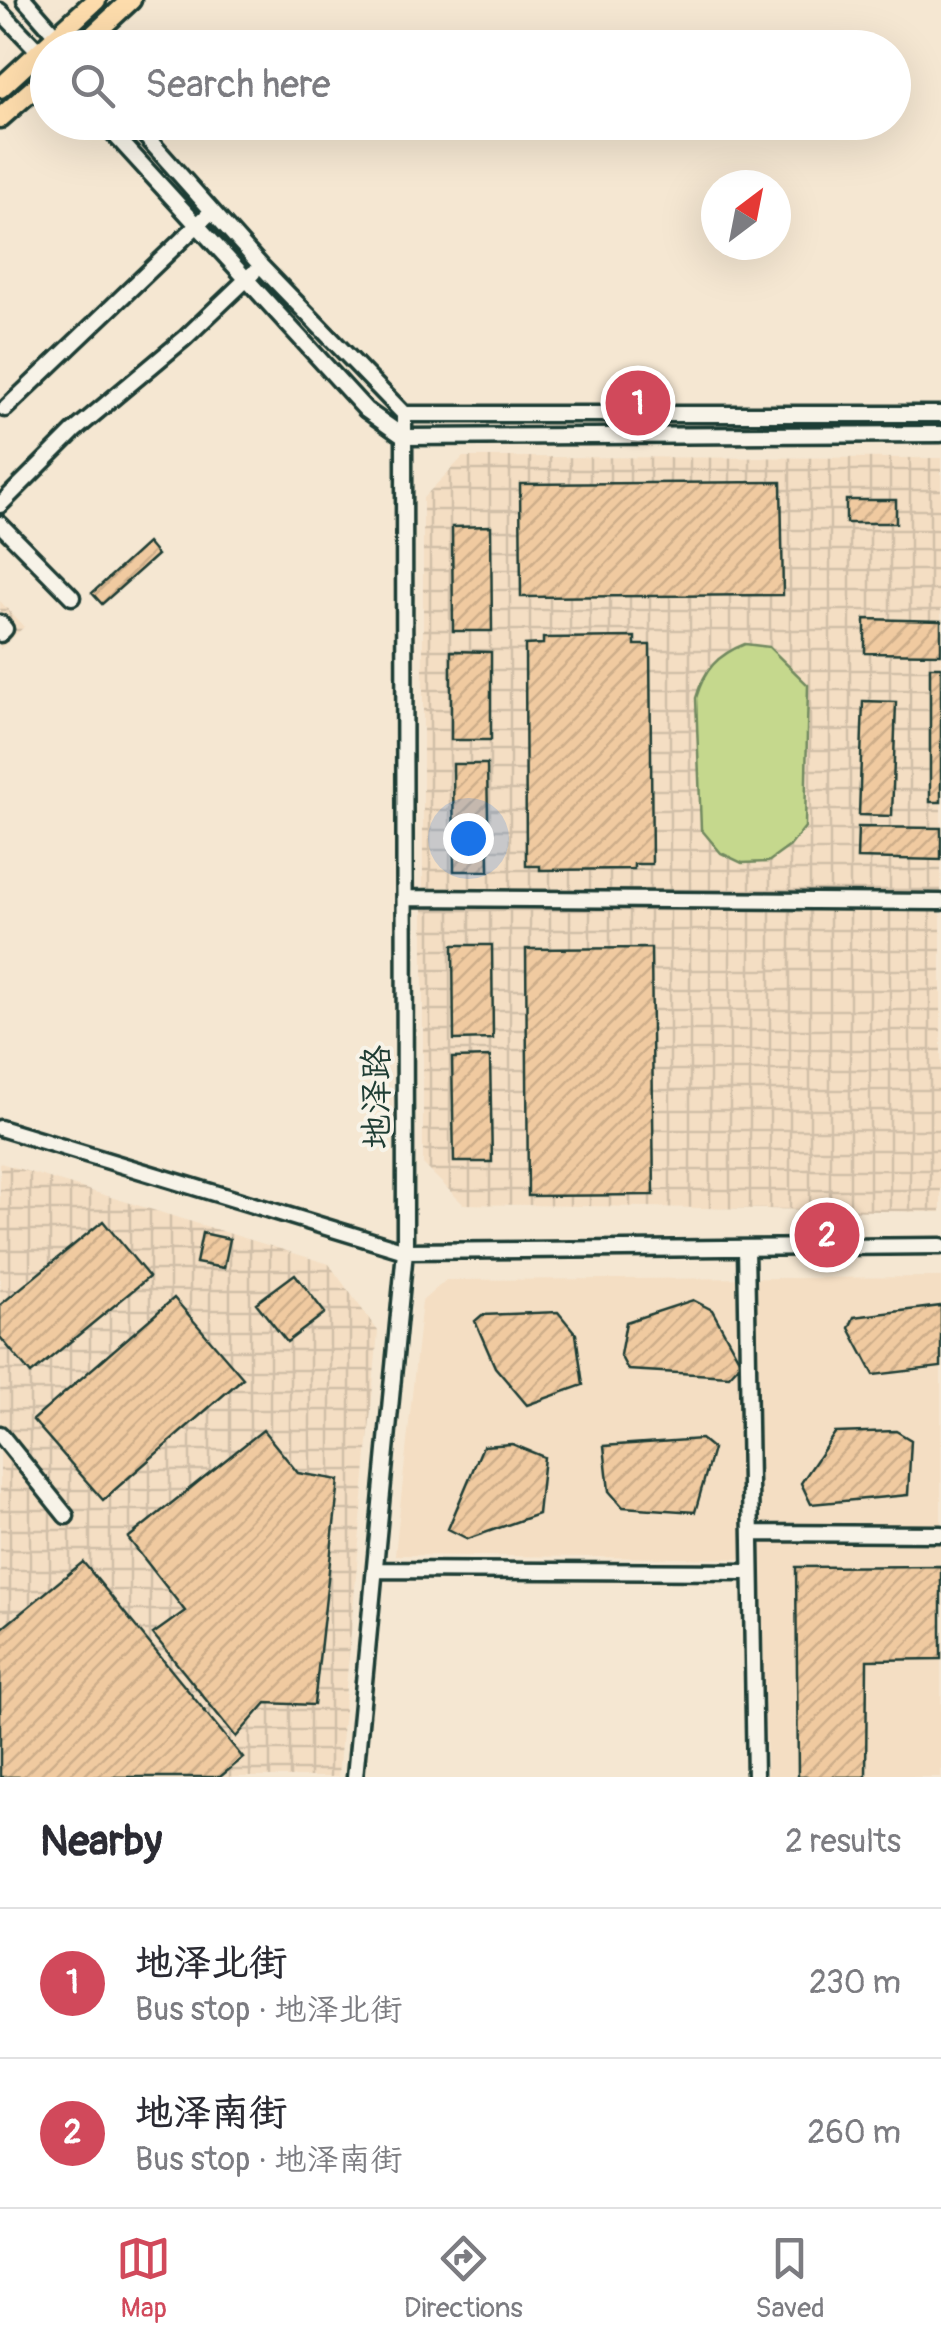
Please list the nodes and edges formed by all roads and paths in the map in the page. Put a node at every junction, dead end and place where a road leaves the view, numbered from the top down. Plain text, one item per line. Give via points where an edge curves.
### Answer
1 (25, 0) edge
2 (96, 0) edge
3 (130, 0) edge
4 (0, 11) edge
5 (51, 30) edge
6 (72, 30) edge
7 (98, 30) edge
8 (30, 43) edge
9 (30, 66) edge
10 (0, 88) edge
11 (30, 92) edge
12 (0, 118) edge
13 (119, 140) edge
14 (149, 140) edge
15 (212, 212) junction
16 (197, 225) junction
17 (261, 266) junction
18 (246, 279) junction
19 (5, 409) dead end
20 (404, 414) junction
21 (941, 414) edge
22 (941, 434) edge
23 (404, 438) junction
24 (0, 505) edge
25 (0, 524) edge
26 (72, 597) dead end
27 (0, 623) edge
28 (0, 634) edge
29 (407, 898) junction
30 (941, 902) edge
31 (0, 1128) edge
32 (941, 1246) edge
33 (746, 1248) junction
34 (405, 1251) junction
35 (0, 1434) edge
36 (66, 1516) dead end
37 (750, 1533) junction
38 (941, 1534) edge
39 (377, 1570) junction
40 (751, 1572) junction
41 (356, 1777) edge
42 (755, 1777) edge

1 - 5 street
2 - 6 main road
3 - 7 main road
4 - 8 street
9 - 10 main road
11 - 12 main road
13 - 16 street
14 - 15 street
15 - 16 street
15 - 17 street
16 - 18 street
16 - 19 street
17 - 18 street
17 - 20 street
18 - 23 street via 366,410
18 - 24 street
20 - 21 street
20 - 23 street, 地泽路
22 - 23 street
23 - 29 street, 地泽路
25 - 26 street
27 - 28 street
29 - 30 street
29 - 34 street, 地泽路
31 - 34 street
32 - 33 street
33 - 34 street
33 - 37 street
34 - 39 street, 地泽路
35 - 36 street
37 - 38 street
37 - 40 street
39 - 40 street
39 - 41 street, 地泽路
40 - 42 street

